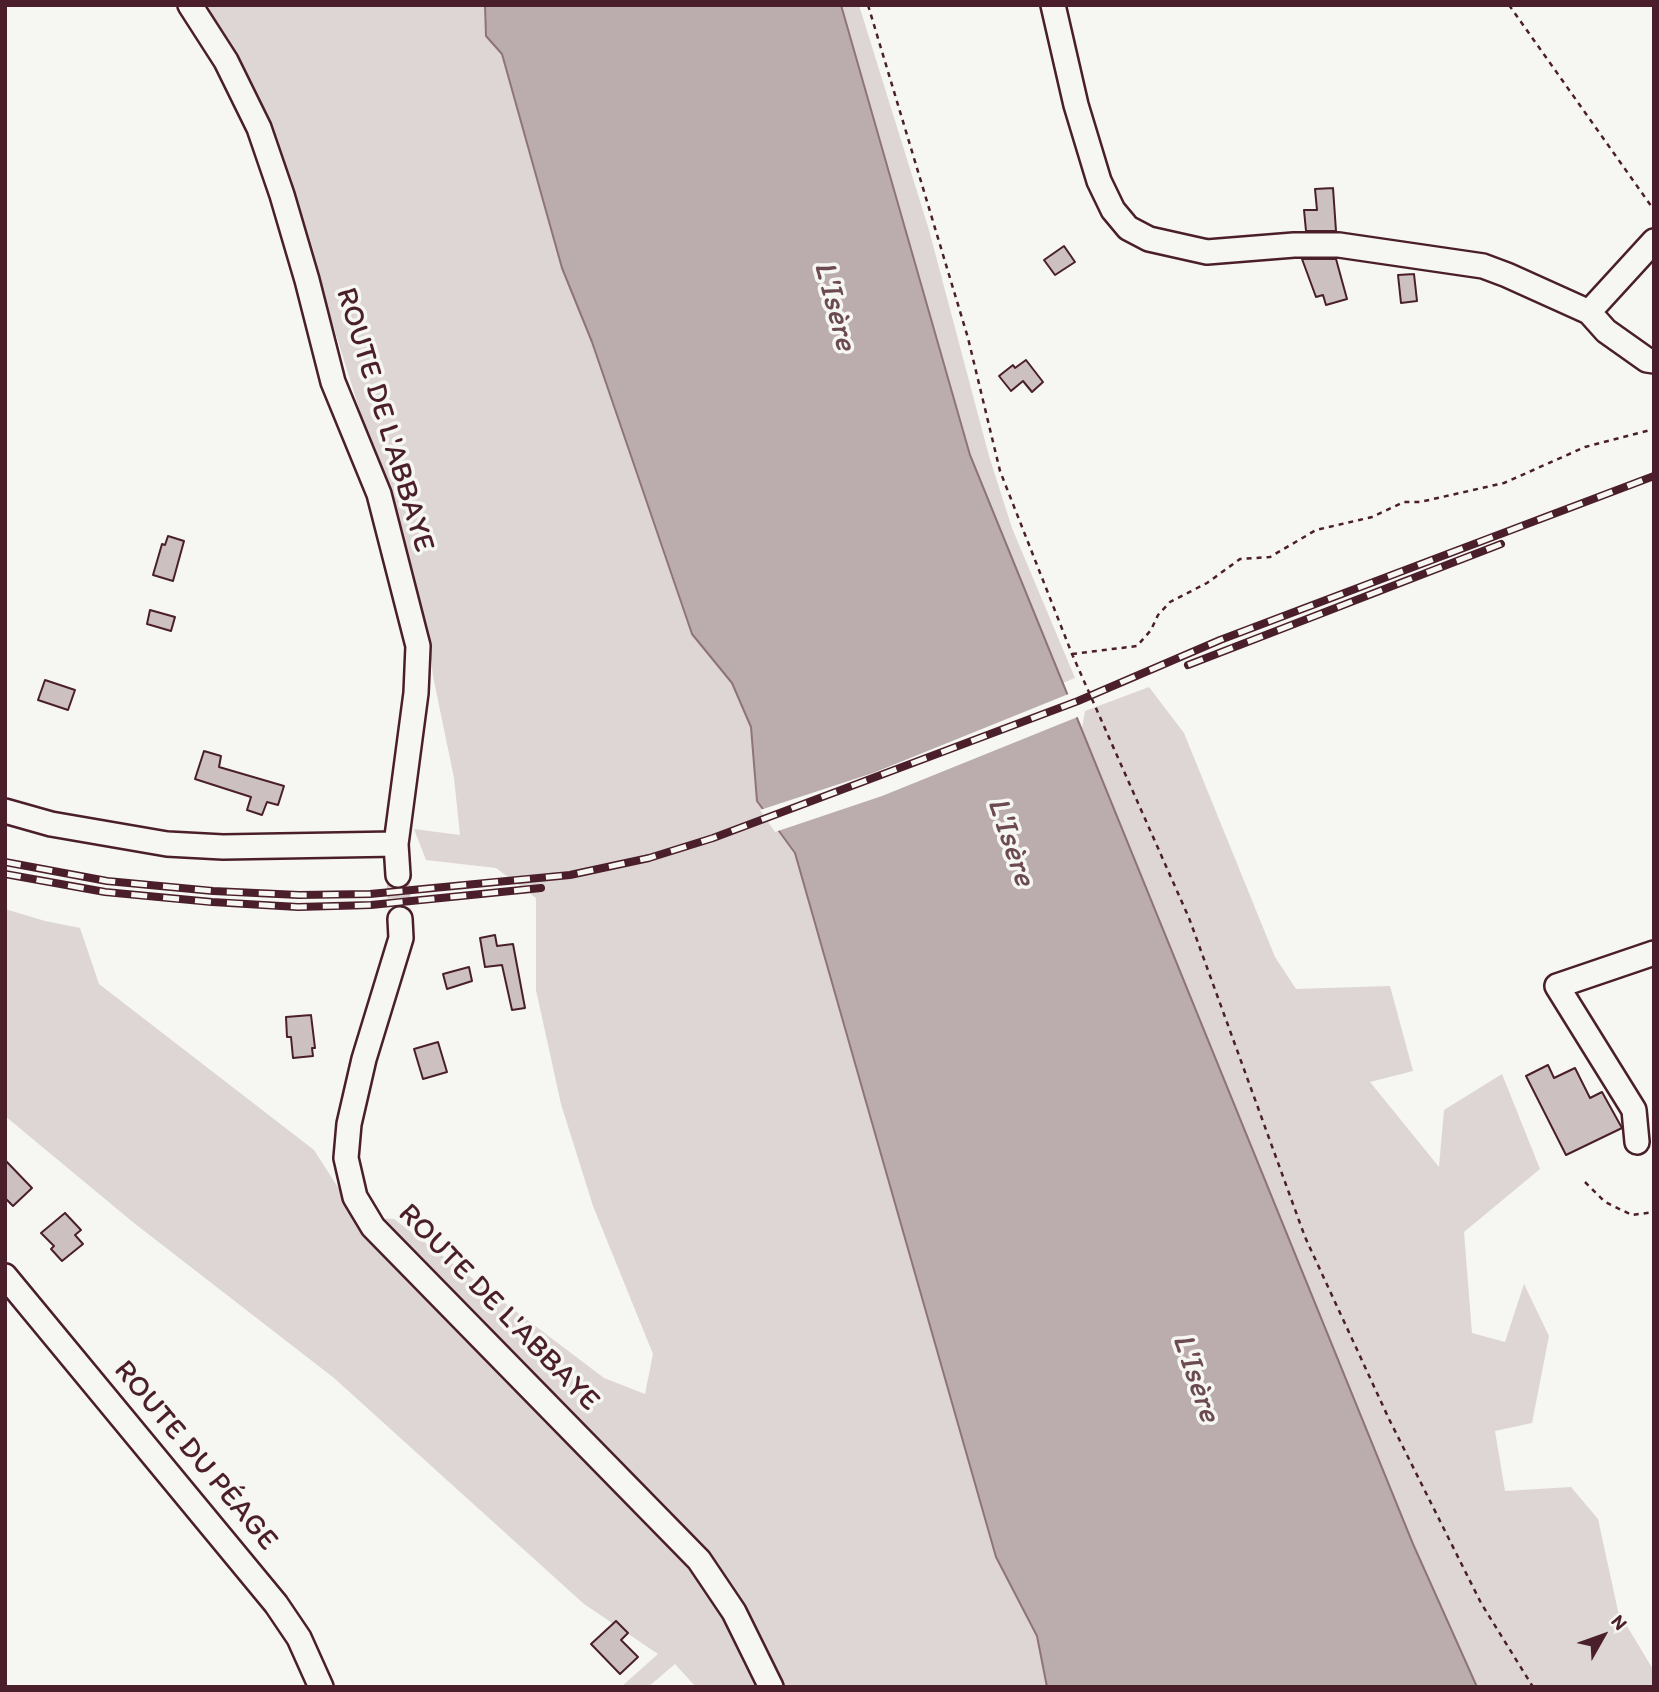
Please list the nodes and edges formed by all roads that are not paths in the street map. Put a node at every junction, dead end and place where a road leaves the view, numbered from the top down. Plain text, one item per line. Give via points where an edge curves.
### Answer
1 (190, 5) edge
2 (1053, 5) edge
3 (1654, 241) edge
4 (1589, 312) junction
5 (1654, 361) edge
6 (5, 811) edge
7 (396, 844) junction
8 (398, 875) tunnel mouth
9 (400, 919) tunnel mouth
10 (1654, 953) edge
11 (1637, 1142) dead end
12 (5, 1276) edge
13 (321, 1687) edge
14 (771, 1687) edge

1 - 7 street, ROUTE DE L'ABBAYE via 226,61 259,128 333,382 379,494 418,646
2 - 4 street via 1099,181 1128,228 1149,239 1207,252 1339,245 1454,261 1507,275
3 - 4 street
4 - 5 street via 1606,331
6 - 7 street via 51,824 167,844
7 - 8 street, ROUTE DE L'ABBAYE
9 - 14 street, ROUTE DE L'ABBAYE via 401,938 349,1124 346,1158 355,1197 373,1227 699,1560 734,1612
10 - 11 street via 1557,986 1634,1110
12 - 13 street, ROUTE DU PÉAGE via 276,1604 299,1638

